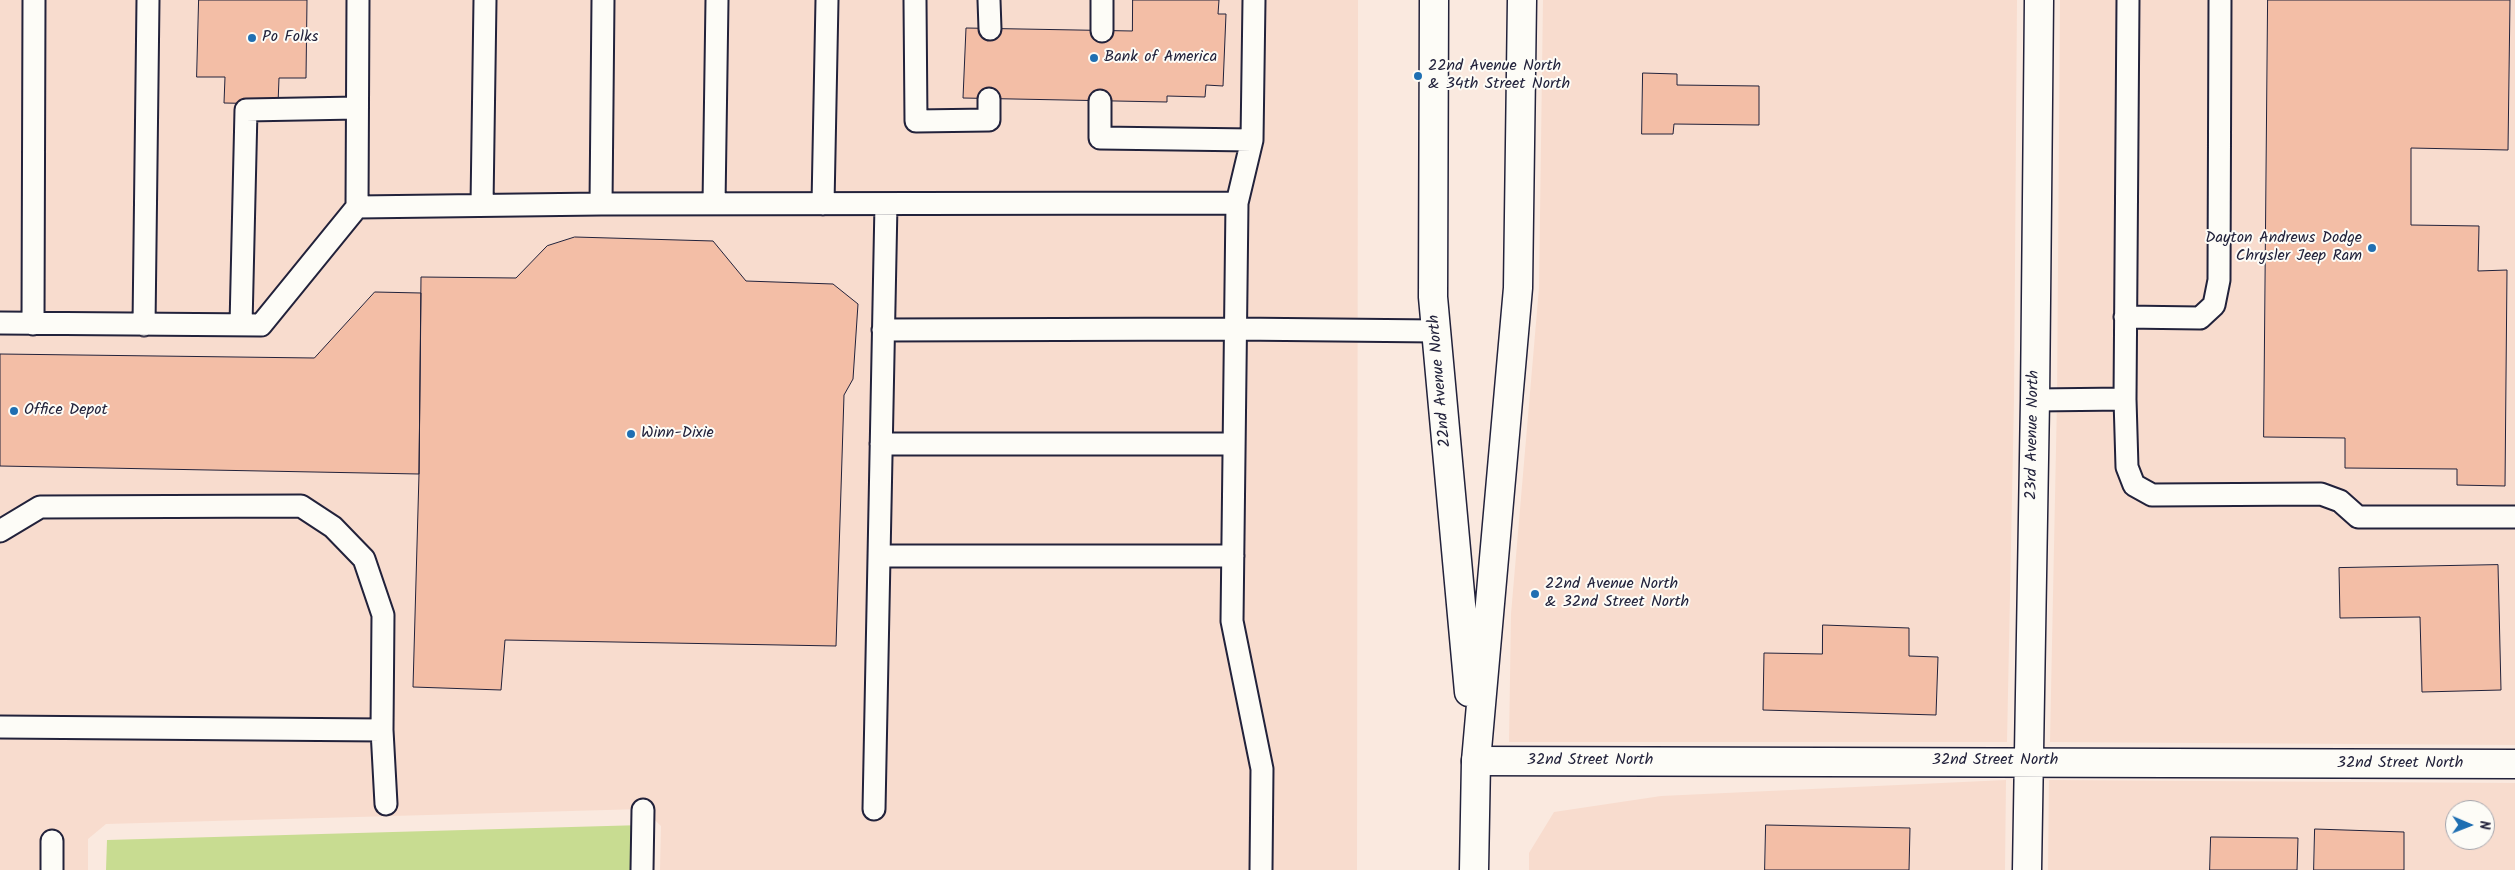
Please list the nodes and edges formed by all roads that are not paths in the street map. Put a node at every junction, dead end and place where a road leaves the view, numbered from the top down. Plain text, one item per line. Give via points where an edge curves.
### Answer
1 (34, 0) edge
2 (148, 0) edge
3 (358, 0) edge
4 (485, 0) edge
5 (603, 0) edge
6 (717, 0) edge
7 (827, 0) edge
8 (915, 0) edge
9 (989, 0) edge
10 (1102, 0) edge
11 (1254, 0) edge
12 (1434, 0) edge
13 (1522, 0) edge
14 (2039, 0) edge
15 (2128, 0) edge
16 (2220, 0) edge
17 (990, 29) dead end
18 (1102, 31) dead end
19 (989, 98) dead end
20 (1100, 101) dead end
21 (357, 108) junction
22 (1252, 140) junction
23 (1236, 203) junction
24 (601, 204) junction
25 (714, 204) junction
26 (823, 204) junction
27 (886, 204) junction
28 (482, 205) junction
29 (357, 207) junction
30 (2125, 311) junction
31 (0, 324) edge
32 (33, 324) junction
33 (144, 325) junction
34 (241, 325) junction
35 (1235, 329) junction
36 (883, 330) junction
37 (1436, 331) junction
38 (2125, 399) junction
39 (2035, 400) junction
40 (881, 444) junction
41 (1234, 444) junction
42 (2515, 517) edge
43 (0, 532) edge
44 (879, 556) junction
45 (1233, 556) junction
46 (0, 727) edge
47 (382, 730) junction
48 (1476, 761) junction
49 (2028, 761) junction
50 (2515, 764) edge
51 (386, 804) dead end
52 (874, 809) dead end
53 (643, 810) dead end
54 (52, 841) dead end
55 (52, 870) edge
56 (642, 870) edge
57 (1261, 870) edge
58 (1474, 870) edge
59 (2027, 870) edge

1 - 32 lane
2 - 33 lane
3 - 21 lane
4 - 28 lane
5 - 24 lane
6 - 25 lane
7 - 26 lane
8 - 19 lane via 916,121 989,120
9 - 17 lane
10 - 18 lane
11 - 22 lane
12 - 37 street, 22nd Avenue North via 1433,297
13 - 48 street, 22nd Avenue North via 1518,288
14 - 39 street, 23rd Avenue North
15 - 30 lane
16 - 30 lane via 2219,280 2214,305 2200,318
20 - 22 lane via 1100,138
21 - 29 lane
21 - 34 lane via 246,110
22 - 23 lane
23 - 27 lane
23 - 35 lane
24 - 25 lane
24 - 28 lane
25 - 26 lane
26 - 27 lane
27 - 36 lane
28 - 29 lane
29 - 34 lane via 261,325
30 - 38 lane
31 - 32 lane
32 - 33 lane
33 - 34 lane
35 - 36 lane
35 - 37 lane
35 - 41 lane
36 - 40 lane
37 - 48 street, 22nd Avenue North
38 - 39 lane
38 - 42 lane via 2127,467 2134,485 2152,495 2321,494 2340,501 2358,517
39 - 49 street, 23rd Avenue North
40 - 41 lane
40 - 44 lane
41 - 45 lane
43 - 47 lane via 40,508 301,506 333,527 364,559 383,615
44 - 45 lane
44 - 52 lane
45 - 57 lane via 1232,622 1262,769
46 - 47 lane
47 - 51 lane
48 - 49 street, 32nd Street North
48 - 58 street, 22nd Avenue North
49 - 50 street, 32nd Street North
49 - 59 street, 23rd Avenue North
53 - 56 lane
54 - 55 lane

